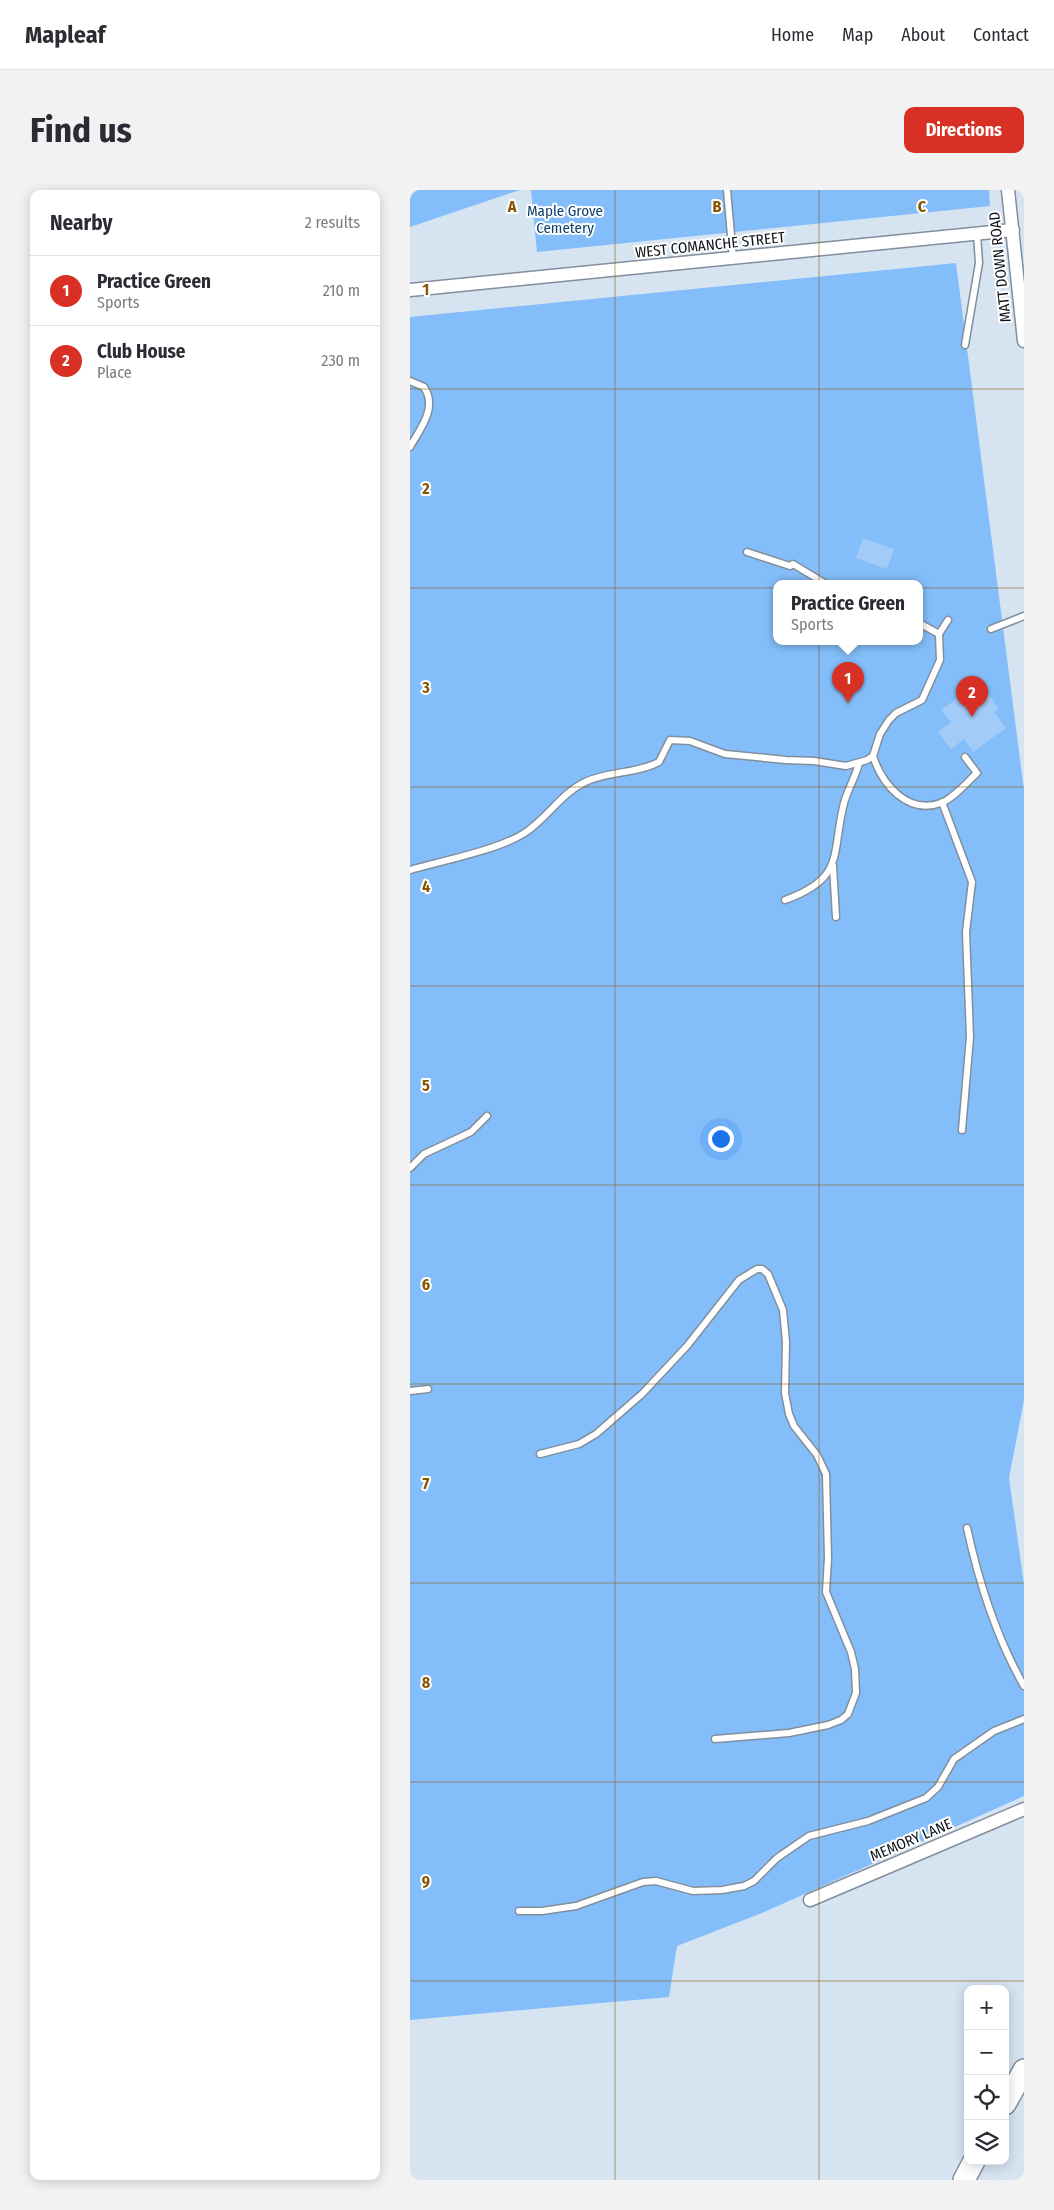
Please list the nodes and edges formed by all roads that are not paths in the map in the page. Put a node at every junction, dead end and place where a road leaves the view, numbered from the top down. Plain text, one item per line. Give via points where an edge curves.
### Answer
1 (727, 190) edge
2 (1008, 190) edge
3 (1013, 230) junction
4 (976, 234) junction
5 (733, 259) junction
6 (410, 290) edge
7 (1024, 342) edge
8 (965, 345) dead end
9 (410, 381) edge
10 (410, 447) edge
11 (747, 552) dead end
12 (820, 580) edge
13 (1024, 616) edge
14 (948, 620) dead end
15 (923, 625) edge
16 (991, 629) dead end
17 (939, 634) junction
18 (873, 756) junction
19 (965, 757) dead end
20 (859, 763) junction
21 (942, 802) junction
22 (833, 865) junction
23 (410, 870) edge
24 (785, 900) dead end
25 (836, 917) dead end
26 (487, 1116) dead end
27 (962, 1130) dead end
28 (410, 1168) edge
29 (428, 1389) dead end
30 (410, 1391) edge
31 (540, 1454) dead end
32 (967, 1528) dead end
33 (1024, 1686) edge
34 (1024, 1719) edge
35 (715, 1739) dead end
36 (1024, 1809) edge
37 (810, 1900) dead end
38 (519, 1911) dead end
39 (1024, 2070) edge
40 (1009, 2097) edge
41 (972, 2165) edge
42 (964, 2180) edge

1 - 5 lane
2 - 3 street, MATT DOWN ROAD
3 - 4 street, WEST COMANCHE STREET
3 - 7 street, MATT DOWN ROAD
4 - 5 street, WEST COMANCHE STREET
4 - 8 lane via 979,263
5 - 6 street, WEST COMANCHE STREET
9 - 10 lane via 424,387 430,410
11 - 12 lane via 790,566 794,564
13 - 16 lane
14 - 17 lane
15 - 17 lane
17 - 18 lane via 940,660 922,700 889,720 880,734
18 - 20 lane
18 - 21 lane via 882,776 896,794 916,804
19 - 21 lane via 978,773
20 - 22 lane via 844,804
20 - 23 lane via 838,765 725,754 690,741 670,740 659,762 585,782 566,795 532,828 514,839
21 - 27 lane via 972,882 966,932 970,1037
22 - 24 lane via 822,880
22 - 25 lane
26 - 28 lane via 471,1132 424,1154
29 - 30 lane
31 - 35 lane via 579,1444 596,1434 642,1394 687,1346 740,1280 757,1269 768,1274 783,1310 786,1342 784,1380 789,1414 826,1474 826,1592 851,1652 856,1693 848,1714 828,1725
32 - 33 lane via 981,1586 998,1634
34 - 38 lane via 994,1731 954,1759 938,1787 926,1798 868,1821 810,1836 744,1886 693,1891 656,1881 643,1882 576,1906
36 - 37 street, MEMORY LANE
39 - 40 highway
41 - 42 highway

